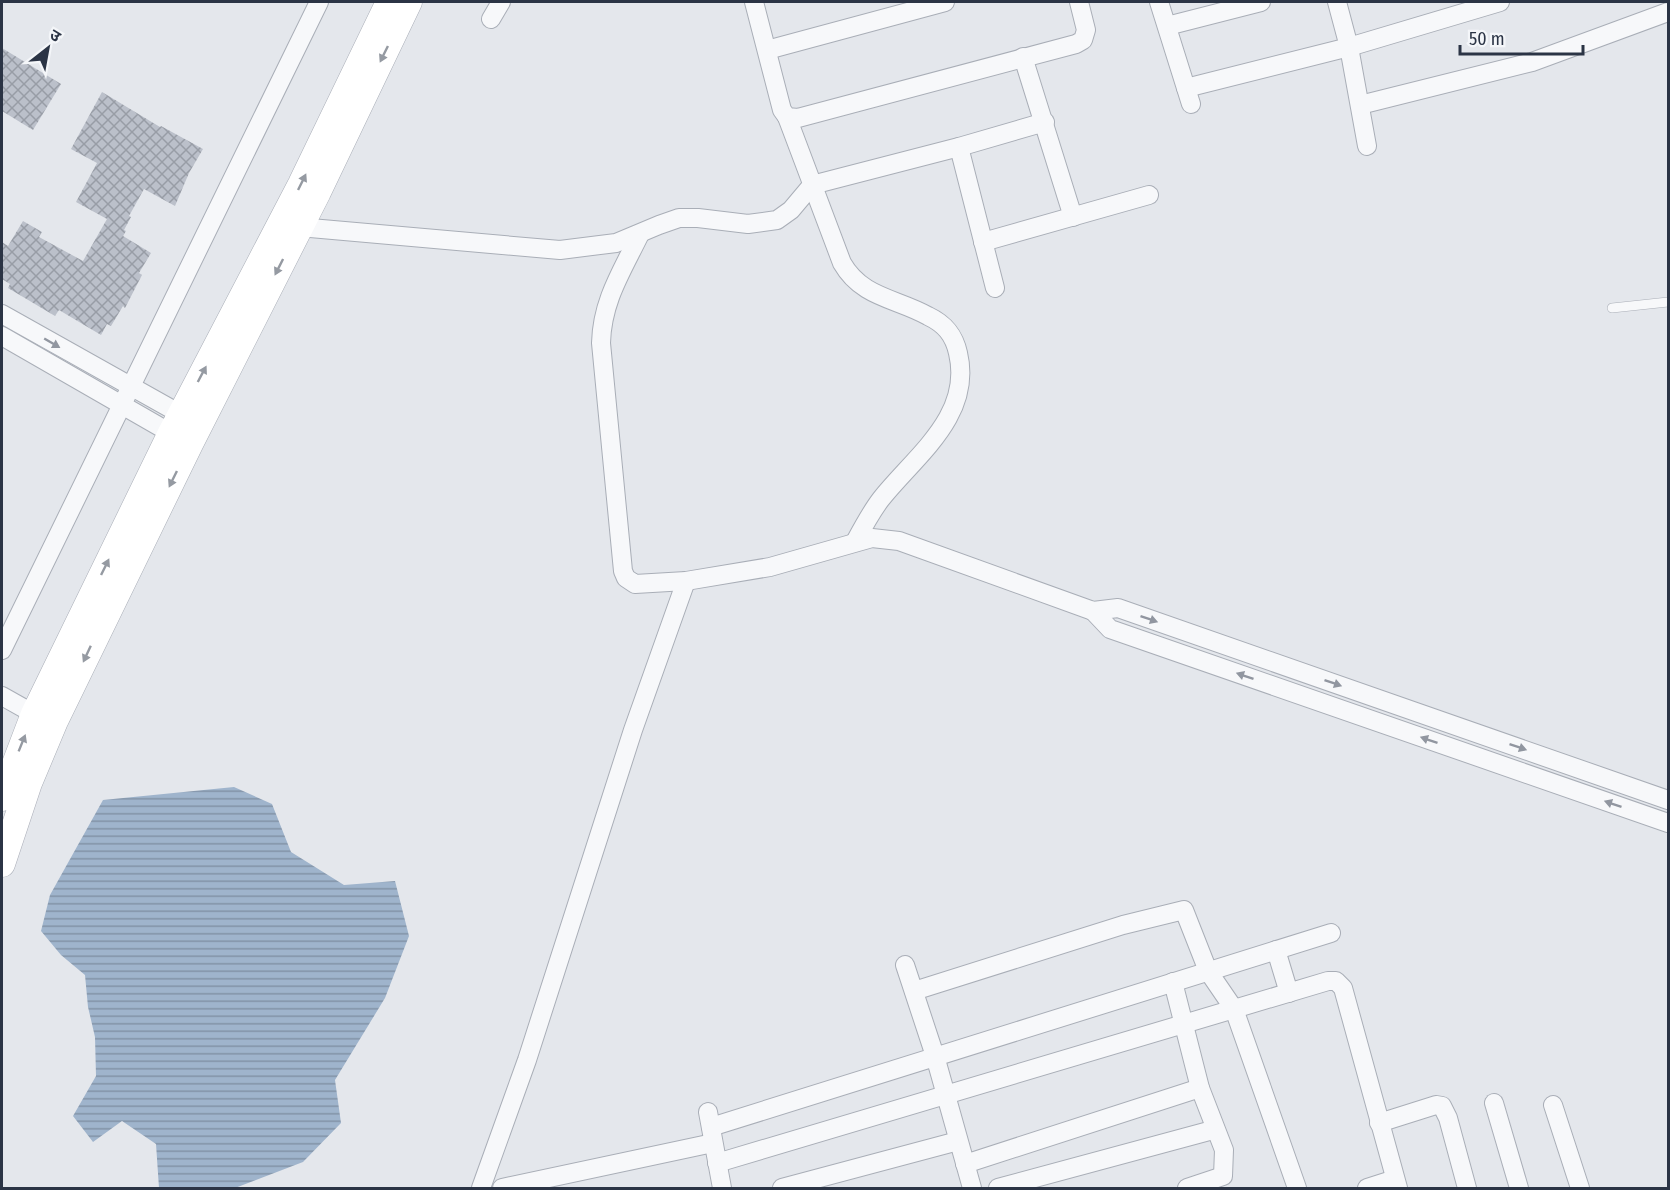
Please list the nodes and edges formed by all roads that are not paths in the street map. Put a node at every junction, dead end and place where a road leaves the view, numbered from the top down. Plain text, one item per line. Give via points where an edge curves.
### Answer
1 (319, 2) edge
2 (389, 2) edge
3 (409, 2) edge
4 (501, 2) edge
5 (754, 2) edge
6 (945, 2) edge
7 (1079, 2) edge
8 (1159, 2) edge
9 (1261, 2) edge
10 (1337, 2) edge
11 (1500, 2) edge
12 (1668, 12) edge
13 (491, 19) dead end
14 (1167, 26) junction
15 (1349, 48) junction
16 (767, 50) junction
17 (1023, 57) junction
18 (1360, 105) junction
19 (787, 117) junction
20 (1045, 122) junction
21 (1367, 146) dead end
22 (959, 147) junction
23 (812, 185) junction
24 (1149, 195) dead end
25 (1073, 217) junction
26 (299, 227) junction
27 (640, 234) junction
28 (983, 242) junction
29 (995, 288) dead end
30 (1668, 302) edge
31 (1612, 308) dead end
32 (2, 314) edge
33 (2, 336) edge
34 (127, 396) junction
35 (185, 429) junction
36 (855, 542) junction
37 (686, 581) junction
38 (1093, 611) junction
39 (2, 650) edge
40 (2, 696) edge
41 (34, 714) junction
42 (2, 798) edge
43 (1668, 800) edge
44 (1668, 823) edge
45 (2, 864) edge
46 (1331, 933) dead end
47 (1276, 950) junction
48 (905, 965) dead end
49 (1208, 971) junction
50 (1173, 982) junction
51 (914, 991) junction
52 (1289, 993) junction
53 (1234, 1009) junction
54 (1185, 1024) junction
55 (935, 1056) junction
56 (1200, 1088) junction
57 (946, 1096) junction
58 (1494, 1103) dead end
59 (1553, 1105) dead end
60 (1379, 1123) junction
61 (711, 1127) junction
62 (1209, 1131) dead end
63 (958, 1141) junction
64 (717, 1163) junction
65 (965, 1164) junction
66 (1396, 1184) edge
67 (481, 1188) edge
68 (502, 1188) edge
69 (722, 1188) edge
70 (782, 1188) edge
71 (972, 1188) edge
72 (998, 1188) edge
73 (1187, 1188) edge
74 (1297, 1188) edge
75 (1367, 1188) edge
76 (1467, 1188) edge
77 (1519, 1188) edge
78 (1580, 1188) edge

1 - 34 street
35 -> 2 main road
3 -> 26 main road
4 - 13 street
5 - 16 street
6 - 16 street
7 - 17 street via 1086,30 1083,40
8 - 14 street
9 - 14 street
10 - 15 street
11 - 15 street
12 - 18 street via 1532,62
14 - 15 street via 1188,96
15 - 18 street
16 - 19 street
17 - 19 street via 798,118
17 - 20 street
18 - 21 street
19 - 23 street
20 - 22 street
20 - 25 street
22 - 23 street
22 - 28 street
23 - 27 street via 777,220 748,224 680,218
23 - 36 street via 849,276 873,293 939,322 956,343 960,362 961,385 944,427 881,499
24 - 25 street
25 - 28 street
26 - 27 street via 560,250 616,243
26 -> 35 main road
27 - 37 street via 606,304 601,323 622,571 635,584
28 - 29 street
30 - 31 lane
32 -> 34 street
33 - 34 street
34 - 35 street
34 - 39 street
41 -> 35 main road
35 -> 45 main road via 41,751
36 - 37 street via 770,567
36 - 38 street via 872,538 898,542
37 - 67 street
38 -> 43 street via 1118,608
44 -> 38 street via 1110,629
40 - 41 street
42 -> 41 main road
46 - 47 street
47 - 49 street
47 - 52 street
48 - 51 street
49 - 50 street
49 - 51 street via 1184,910 1123,925
49 - 53 street
50 - 54 street
50 - 55 street
51 - 55 street
52 - 53 street
52 - 60 street via 1328,981 1336,981 1343,988
53 - 54 street
53 - 74 street
54 - 56 street
54 - 57 street
55 - 57 street
55 - 61 street
56 - 65 street
56 - 73 street via 1224,1150 1223,1176
57 - 63 street
57 - 64 street
58 - 77 street
59 - 78 street
60 - 66 street
60 - 76 street via 1442,1106
61 - 64 street
61 - 68 street
62 - 72 street
63 - 65 street
63 - 70 street
64 - 69 street
65 - 71 street
66 - 75 street

